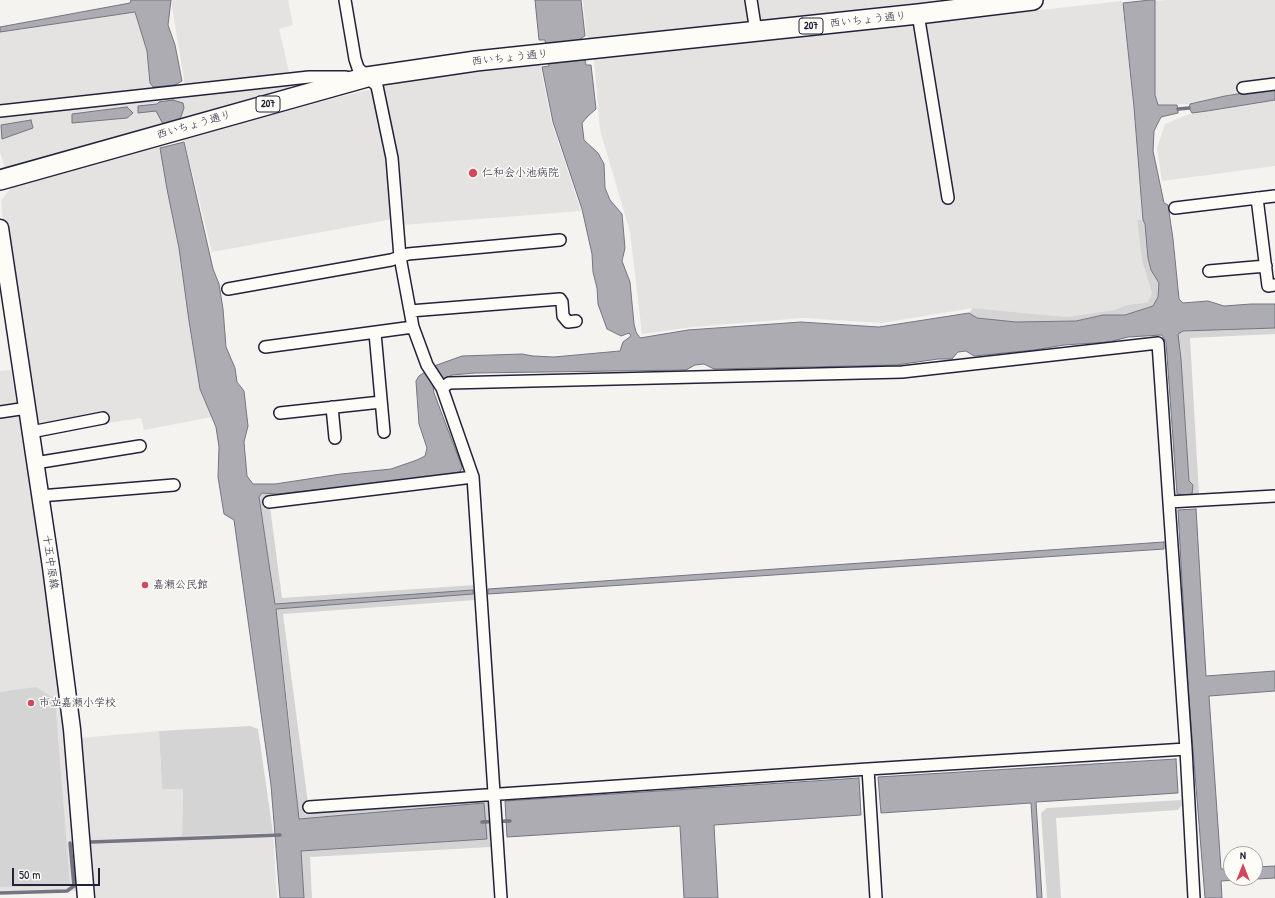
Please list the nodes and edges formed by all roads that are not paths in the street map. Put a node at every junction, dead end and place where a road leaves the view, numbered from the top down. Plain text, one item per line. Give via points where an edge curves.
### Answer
1 (345, 0) edge
2 (751, 0) edge
3 (1033, 0) edge
4 (918, 14) junction
5 (756, 32) junction
6 (367, 77) junction
7 (1275, 84) edge
8 (1243, 88) dead end
9 (0, 111) edge
10 (1, 177) edge
11 (1275, 196) edge
12 (948, 198) dead end
13 (1257, 198) junction
14 (1174, 208) dead end
15 (0, 228) edge
16 (560, 240) dead end
17 (400, 257) junction
18 (1266, 266) junction
19 (1209, 271) dead end
20 (1275, 285) edge
21 (228, 289) dead end
22 (410, 311) junction
23 (576, 321) dead end
24 (413, 327) junction
25 (375, 333) junction
26 (265, 348) dead end
27 (442, 388) junction
28 (381, 402) junction
29 (332, 407) junction
30 (27, 408) junction
31 (0, 412) edge
32 (280, 413) dead end
33 (103, 418) dead end
34 (31, 432) junction
35 (384, 432) dead end
36 (335, 438) dead end
37 (140, 446) dead end
38 (35, 463) junction
39 (472, 477) junction
40 (174, 485) dead end
41 (40, 496) junction
42 (1275, 496) edge
43 (269, 502) dead end
44 (1169, 502) junction
45 (1186, 749) junction
46 (868, 768) junction
47 (494, 794) junction
48 (309, 807) dead end
49 (86, 898) edge
50 (501, 898) edge
51 (876, 898) edge
52 (1194, 898) edge

1 - 6 street via 355,60 358,68
2 - 5 street
3 - 4 highway, 西いちょう通り / 207
4 - 5 highway, 西いちょう通り / 207
4 - 12 street
5 - 6 highway, 西いちょう通り / 207 via 476,61
6 - 9 street via 309,77
6 - 10 highway, 西いちょう通り / 207
6 - 17 street via 376,86 392,158
7 - 8 street
11 - 13 street
13 - 14 street
13 - 18 street
15 - 30 main road, 十五中原線
16 - 17 street via 408,254
17 - 21 street
17 - 22 street
18 - 19 street
18 - 20 street via 1268,286
22 - 23 street via 560,299 563,316 568,322
22 - 24 street
24 - 25 street
24 - 27 street via 427,365
25 - 26 street
25 - 28 street
27 - 39 street
27 - 44 street via 449,383 902,372 1158,343
28 - 29 street
28 - 35 street
29 - 32 street
29 - 36 street
30 - 31 street
30 - 34 main road, 十五中原線
33 - 34 street
34 - 38 main road, 十五中原線
37 - 38 street
38 - 41 main road, 十五中原線
39 - 43 street
39 - 47 street
40 - 41 street
41 - 49 main road, 十五中原線 via 72,729
42 - 44 street
44 - 45 street
45 - 46 street
45 - 52 street
46 - 47 street
46 - 51 street
47 - 48 street
47 - 50 street

